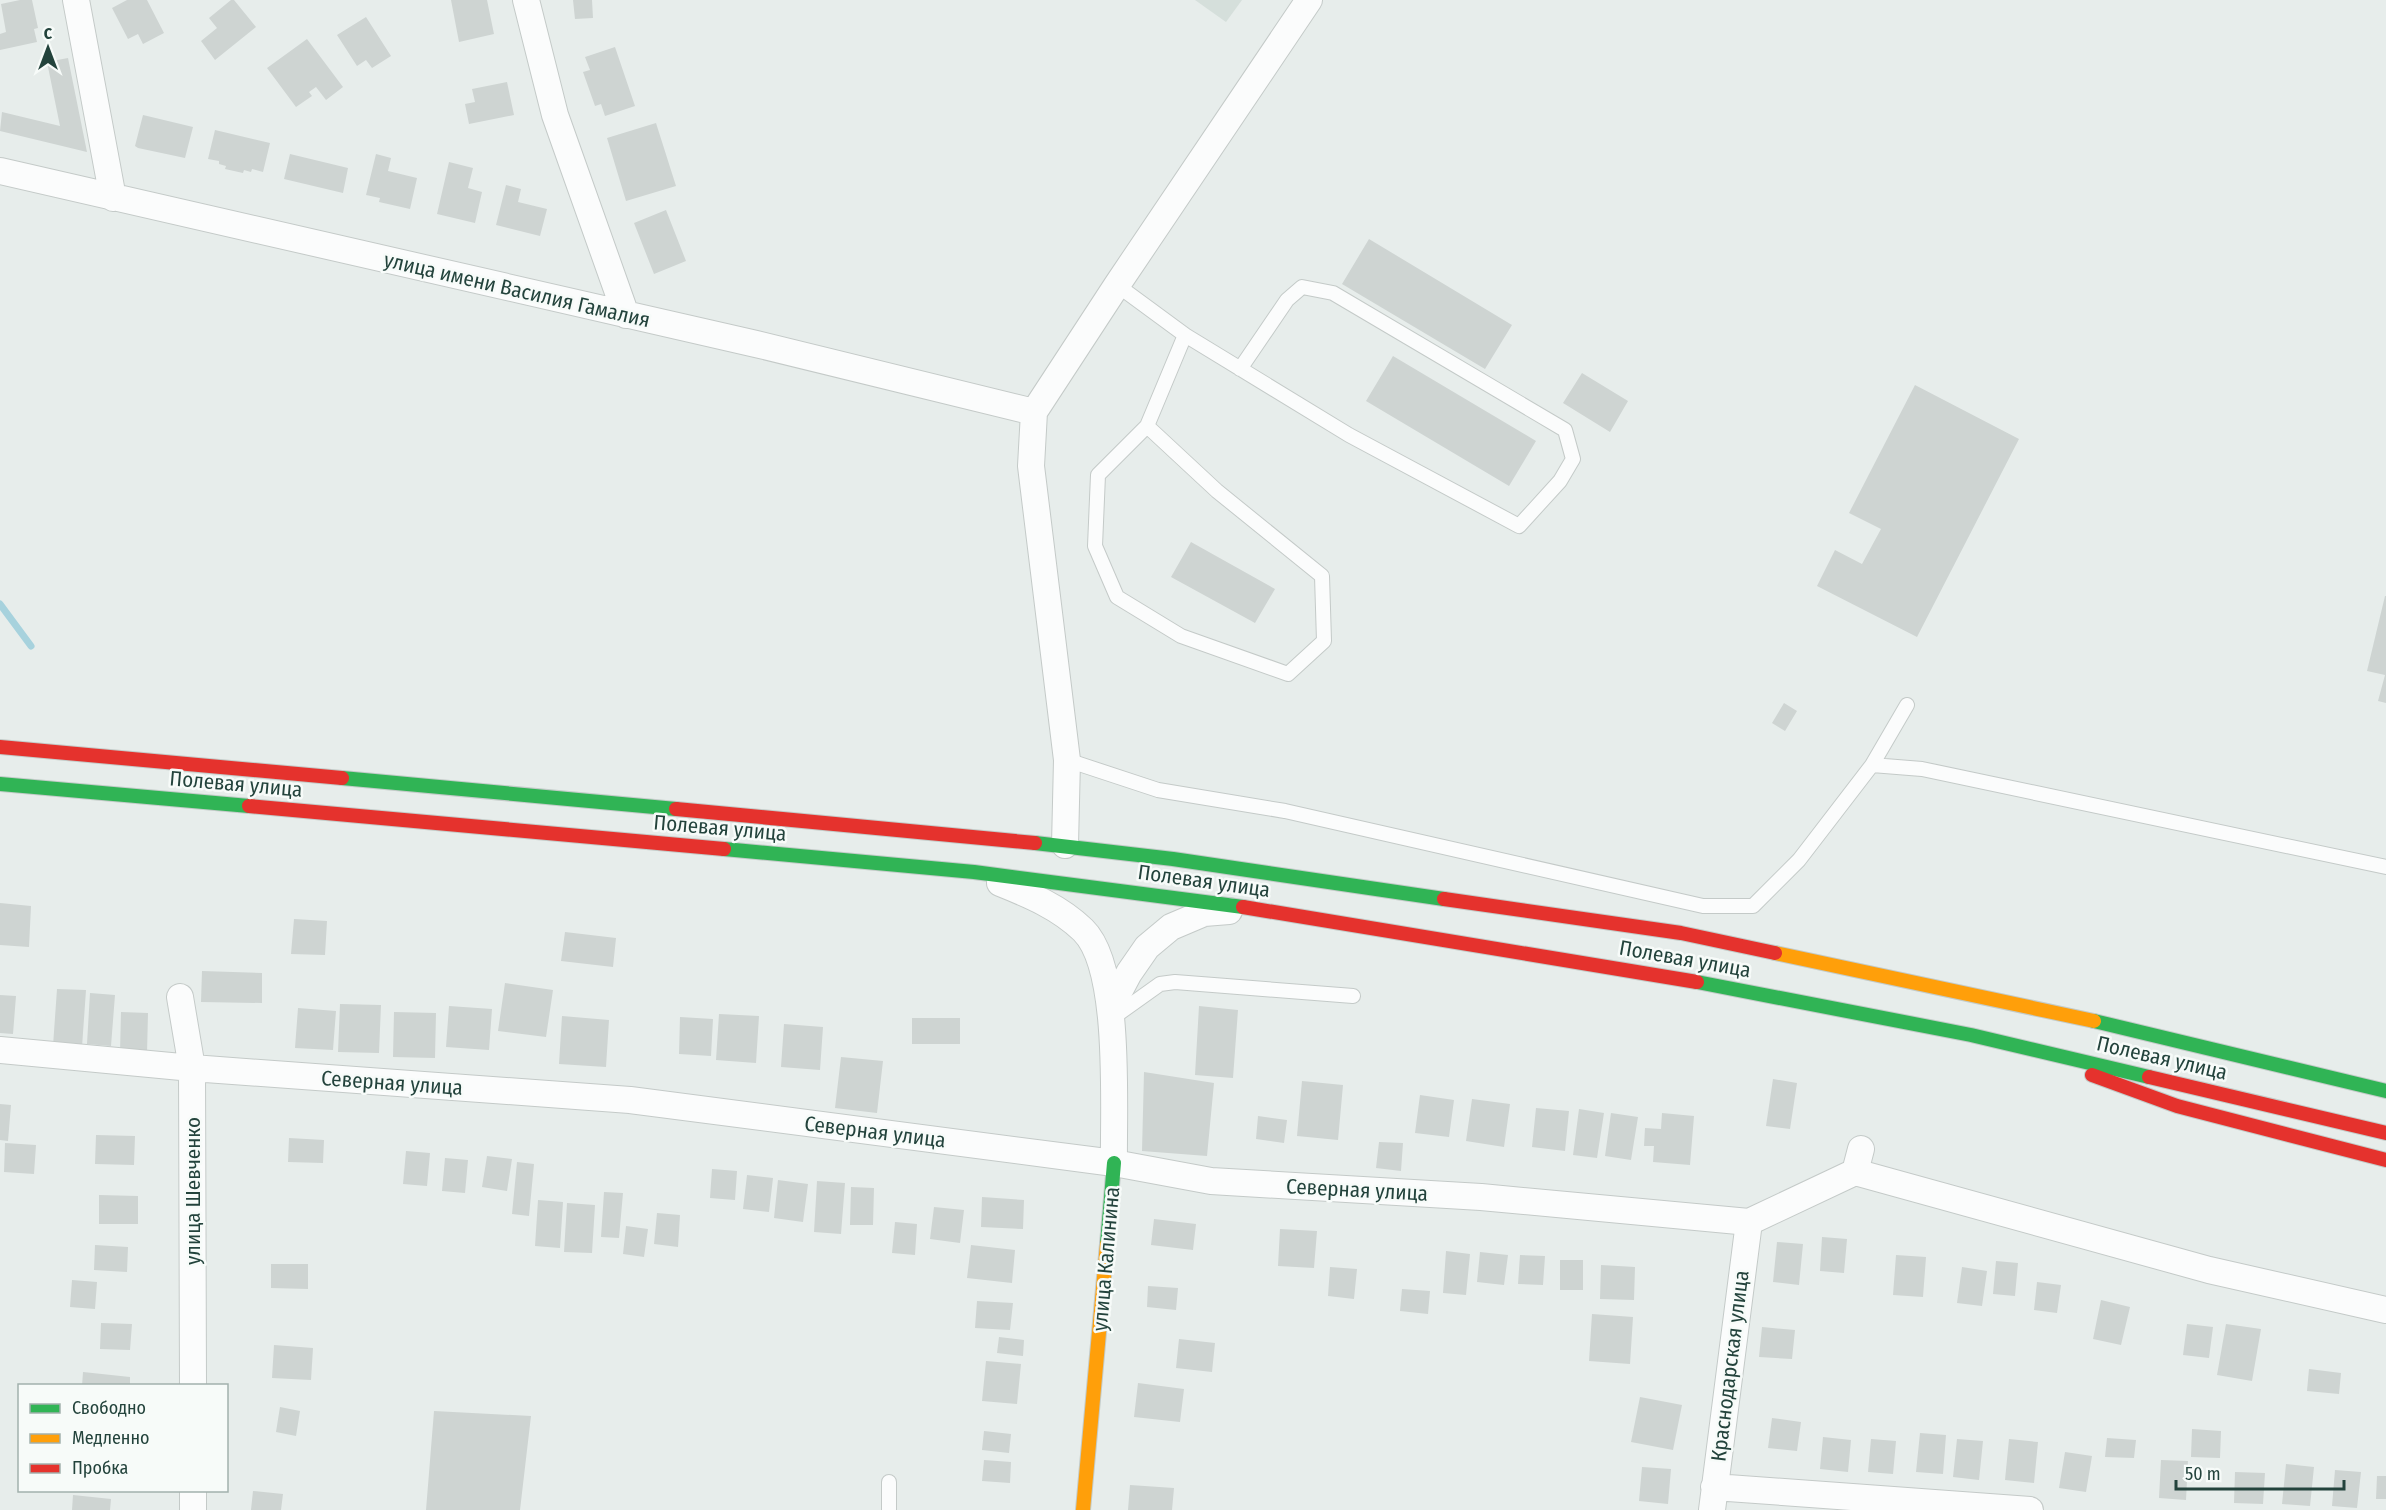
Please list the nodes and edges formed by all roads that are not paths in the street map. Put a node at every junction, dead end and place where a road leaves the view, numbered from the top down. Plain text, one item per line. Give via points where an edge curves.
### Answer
1 (76, 0) edge
2 (526, 0) edge
3 (1309, 0) edge
4 (0, 171) edge
5 (113, 198) junction
6 (1117, 285) junction
7 (626, 315) junction
8 (1185, 335) junction
9 (1240, 369) junction
10 (1034, 412) junction
11 (1147, 426) junction
12 (1907, 705) dead end
13 (0, 747) edge
14 (1067, 760) junction
15 (1872, 765) junction
16 (0, 784) edge
17 (1065, 845) junction
18 (2386, 867) edge
19 (974, 872) junction
20 (1260, 909) junction
21 (1353, 996) dead end
22 (180, 998) dead end
23 (1111, 1013) junction
24 (2006, 1043) junction
25 (0, 1050) edge
26 (192, 1068) junction
27 (2386, 1091) edge
28 (2386, 1132) edge
29 (2386, 1160) edge
30 (1114, 1163) junction
31 (1749, 1222) junction
32 (2386, 1310) edge
33 (193, 1384) edge
34 (889, 1482) dead end
35 (193, 1492) edge
36 (1713, 1498) edge
37 (193, 1510) edge
38 (889, 1510) edge
39 (1083, 1510) edge
40 (2030, 1510) edge

1 - 5 street
2 - 7 street via 555,115
3 - 6 street
4 - 5 street, улица имени Василия Гамалия
5 - 7 street, улица имени Василия Гамалия
6 - 8 lane
6 - 10 street
7 - 10 street, улица имени Василия Гамалия
8 - 9 lane
8 - 11 lane
9 - 9 lane via 1287,300 1302,287 1333,293 1565,430 1573,459 1560,481 1519,526 1349,435
10 - 14 street via 1031,466
11 - 11 lane via 1098,475 1095,546 1117,597 1181,636 1288,674 1324,641 1322,576 1217,491
12 - 15 lane
13 - 17 main road, Полевая улица
14 - 15 lane via 1158,790 1285,811 1703,906 1753,906 1799,860
14 - 17 street
15 - 18 lane via 1922,769
16 - 19 main road, Полевая улица
17 - 27 main road, Полевая улица via 1681,933 2101,1023
19 - 20 main road, Полевая улица
19 - 23 street, улица Калинина via 1046,902 1084,932 1101,960
20 - 23 street via 1204,913 1171,927 1147,947 1129,973
20 - 24 main road, Полевая улица via 1748,991
21 - 23 lane via 1174,982 1160,984
22 - 26 street, улица Шевченко
23 - 30 street, улица Калинина
24 - 28 main road, Полевая улица
24 - 29 main road via 2177,1106
25 - 26 street, Северная улица
26 - 30 street, Северная улица via 630,1100
26 - 33 street, улица Шевченко
30 - 31 street, Северная улица via 1211,1181 1481,1197
30 - 39 main road, улица Калинина
31 - 32 street via 1858,1161 2209,1270
31 - 36 street, Краснодарская улица
34 - 38 lane
35 - 37 street
36 - 40 street

